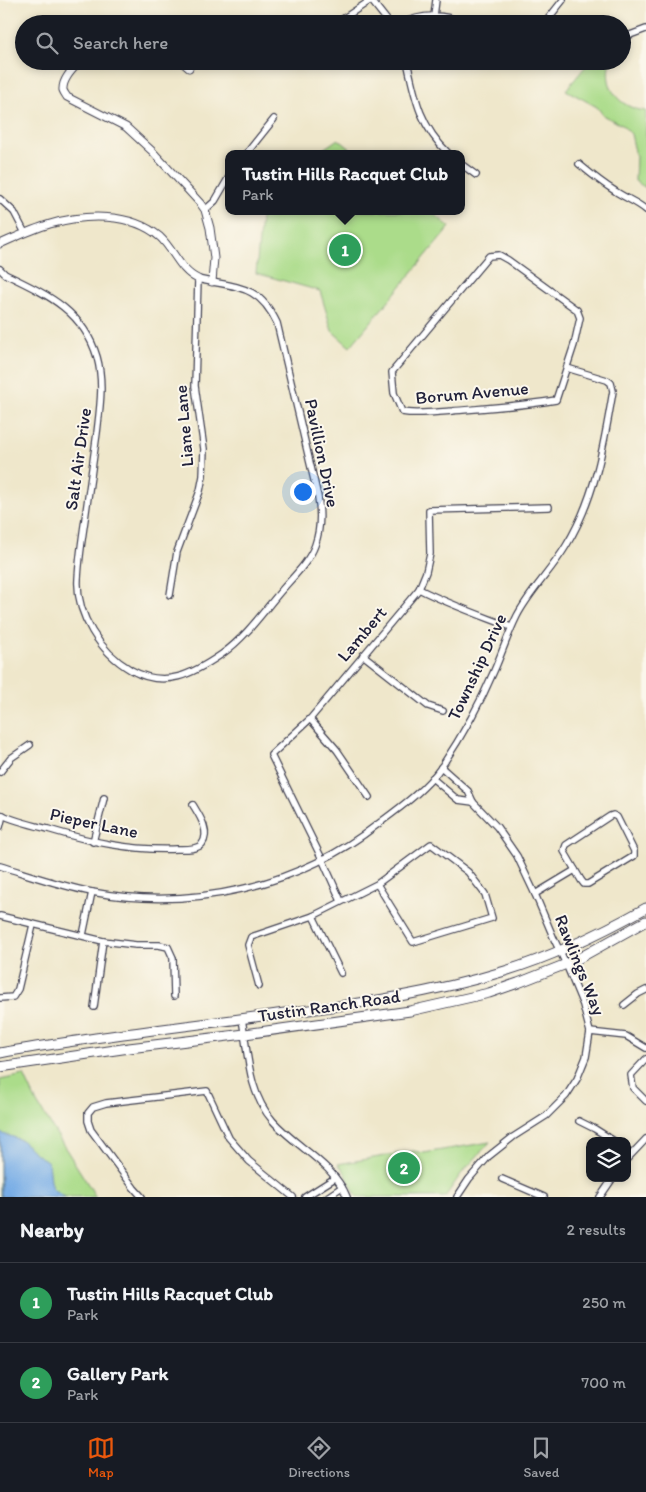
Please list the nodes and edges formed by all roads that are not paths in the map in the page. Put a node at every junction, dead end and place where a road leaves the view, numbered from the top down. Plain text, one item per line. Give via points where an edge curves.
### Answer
1 (371, 0) edge
2 (436, 0) edge
3 (564, 0) edge
4 (348, 15) edge
5 (383, 15) edge
6 (434, 15) edge
7 (552, 15) edge
8 (646, 29) edge
9 (631, 35) edge
10 (72, 70) edge
11 (410, 70) edge
12 (274, 119) dead end
13 (249, 150) edge
14 (445, 150) edge
15 (579, 164) dead end
16 (465, 167) edge
17 (476, 175) dead end
18 (225, 184) edge
19 (0, 199) edge
20 (205, 210) junction
21 (646, 210) edge
22 (25, 233) junction
23 (0, 244) edge
24 (0, 269) edge
25 (198, 279) junction
26 (212, 282) junction
27 (568, 368) junction
28 (549, 507) dead end
29 (419, 589) junction
30 (170, 595) dead end
31 (512, 627) junction
32 (363, 655) junction
33 (140, 675) joint
34 (443, 711) dead end
35 (310, 719) junction
36 (30, 745) dead end
37 (441, 767) junction
38 (0, 772) edge
39 (432, 778) junction
40 (370, 797) dead end
41 (104, 798) dead end
42 (472, 802) junction
43 (193, 805) dead end
44 (2, 814) edge
45 (0, 827) edge
46 (94, 842) junction
47 (323, 861) junction
48 (0, 866) edge
49 (575, 870) junction
50 (377, 884) junction
51 (92, 892) junction
52 (535, 894) junction
53 (341, 901) junction
54 (646, 908) edge
55 (0, 916) edge
56 (313, 916) junction
57 (646, 921) edge
58 (33, 924) junction
59 (83, 935) junction
60 (103, 941) junction
61 (560, 951) junction
62 (566, 964) junction
63 (341, 973) dead end
64 (259, 986) dead end
65 (646, 990) edge
66 (174, 996) dead end
67 (0, 998) edge
68 (624, 1005) dead end
69 (94, 1007) dead end
70 (242, 1019) junction
71 (590, 1032) junction
72 (245, 1034) junction
73 (646, 1048) edge
74 (0, 1053) edge
75 (646, 1059) edge
76 (0, 1067) edge
77 (646, 1101) edge
78 (579, 1122) dead end
79 (608, 1137) edge
80 (646, 1139) edge
81 (631, 1152) edge
82 (335, 1178) junction
83 (502, 1179) dead end
84 (610, 1182) edge
85 (342, 1187) junction
86 (142, 1197) edge
87 (293, 1197) edge
88 (305, 1197) edge
89 (327, 1197) edge
90 (347, 1197) edge
91 (457, 1197) edge
92 (544, 1197) edge
93 (600, 1197) edge

1 - 4 street
1 - 5 street
2 - 6 street
3 - 7 street
8 - 9 street
10 - 20 street via 64,83 67,97 119,123 138,138
11 - 14 street via 424,122
12 - 13 street
15 - 21 street
16 - 17 street
18 - 20 street
19 - 22 street via 14,212
20 - 26 street via 214,258
22 - 23 street
22 - 25 street via 65,221 100,217 125,220 158,236 182,267
24 - 33 street, Salt Air Drive via 71,312 87,332 95,352 101,374 101,401 78,592 85,619 101,645
25 - 26 street, Pavillion Drive
25 - 30 street, Liane Lane via 195,386 204,470 200,491 177,552
26 - 33 street, Pavillion Drive via 250,290 267,306 277,323 318,496 320,527 314,547 303,564 226,652 177,678
27 - 27 street, Borum Avenue via 556,400 412,414 402,412 394,393 392,372 489,256 508,260 577,310 580,318
27 - 31 street, Township Drive via 611,382 613,391 598,468 586,508 564,549 522,606
28 - 29 street, Lambert via 429,510 430,554
29 - 31 street via 445,603
29 - 32 street, Lambert
31 - 37 street, Township Drive via 473,716
32 - 34 street via 428,706
32 - 35 street, Lambert
35 - 40 street
35 - 47 street, Lambert via 271,755
36 - 38 street via 11,758
37 - 39 street, Township Drive
37 - 42 street, Rawlings Way via 468,791
39 - 42 street, Rawlings Way via 458,800
39 - 47 street, Township Drive via 366,834
41 - 46 street
42 - 52 street, Rawlings Way via 497,827 517,856
43 - 46 street, Pieper Lane via 201,817 205,834 199,846 147,850
44 - 45 street
44 - 46 street, Pieper Lane
47 - 51 street, Township Drive via 273,880 208,896 133,898
47 - 53 street
48 - 51 street, Township Drive
49 - 49 street via 584,884 588,884 634,856 618,817 610,816 566,844 564,851
49 - 52 street
50 - 50 street via 413,942 492,918 485,894 468,872 431,844
50 - 53 street
51 - 59 street
52 - 61 street, Rawlings Way
53 - 56 street
54 - 61 main road, Tustin Ranch Road
55 - 58 street
56 - 63 street
56 - 64 street via 251,937 248,945
57 - 62 main road, Tustin Ranch Road
58 - 59 street
58 - 67 street via 18,989 13,997
59 - 60 street
60 - 66 street via 168,947 173,958
60 - 69 street
61 - 62 street, Rawlings Way
61 - 70 main road, Tustin Ranch Road via 506,971 432,990 345,1006
62 - 71 street, Rawlings Way
62 - 72 main road, Tustin Ranch Road via 489,993 410,1011
65 - 68 street
70 - 72 street
70 - 74 main road, Tustin Ranch Road
71 - 73 street via 626,1036
71 - 91 street, Rawlings Way via 586,1057 566,1096 546,1116 489,1156
72 - 76 main road, Tustin Ranch Road
72 - 82 street via 251,1075 264,1108 272,1120
75 - 77 street via 631,1075 633,1088
78 - 79 street
80 - 81 street
82 - 85 street
82 - 88 street
83 - 92 street
84 - 93 street
85 - 89 street
85 - 90 street
86 - 87 street via 91,1130 88,1113 93,1107 106,1103 207,1091 229,1138 249,1161

